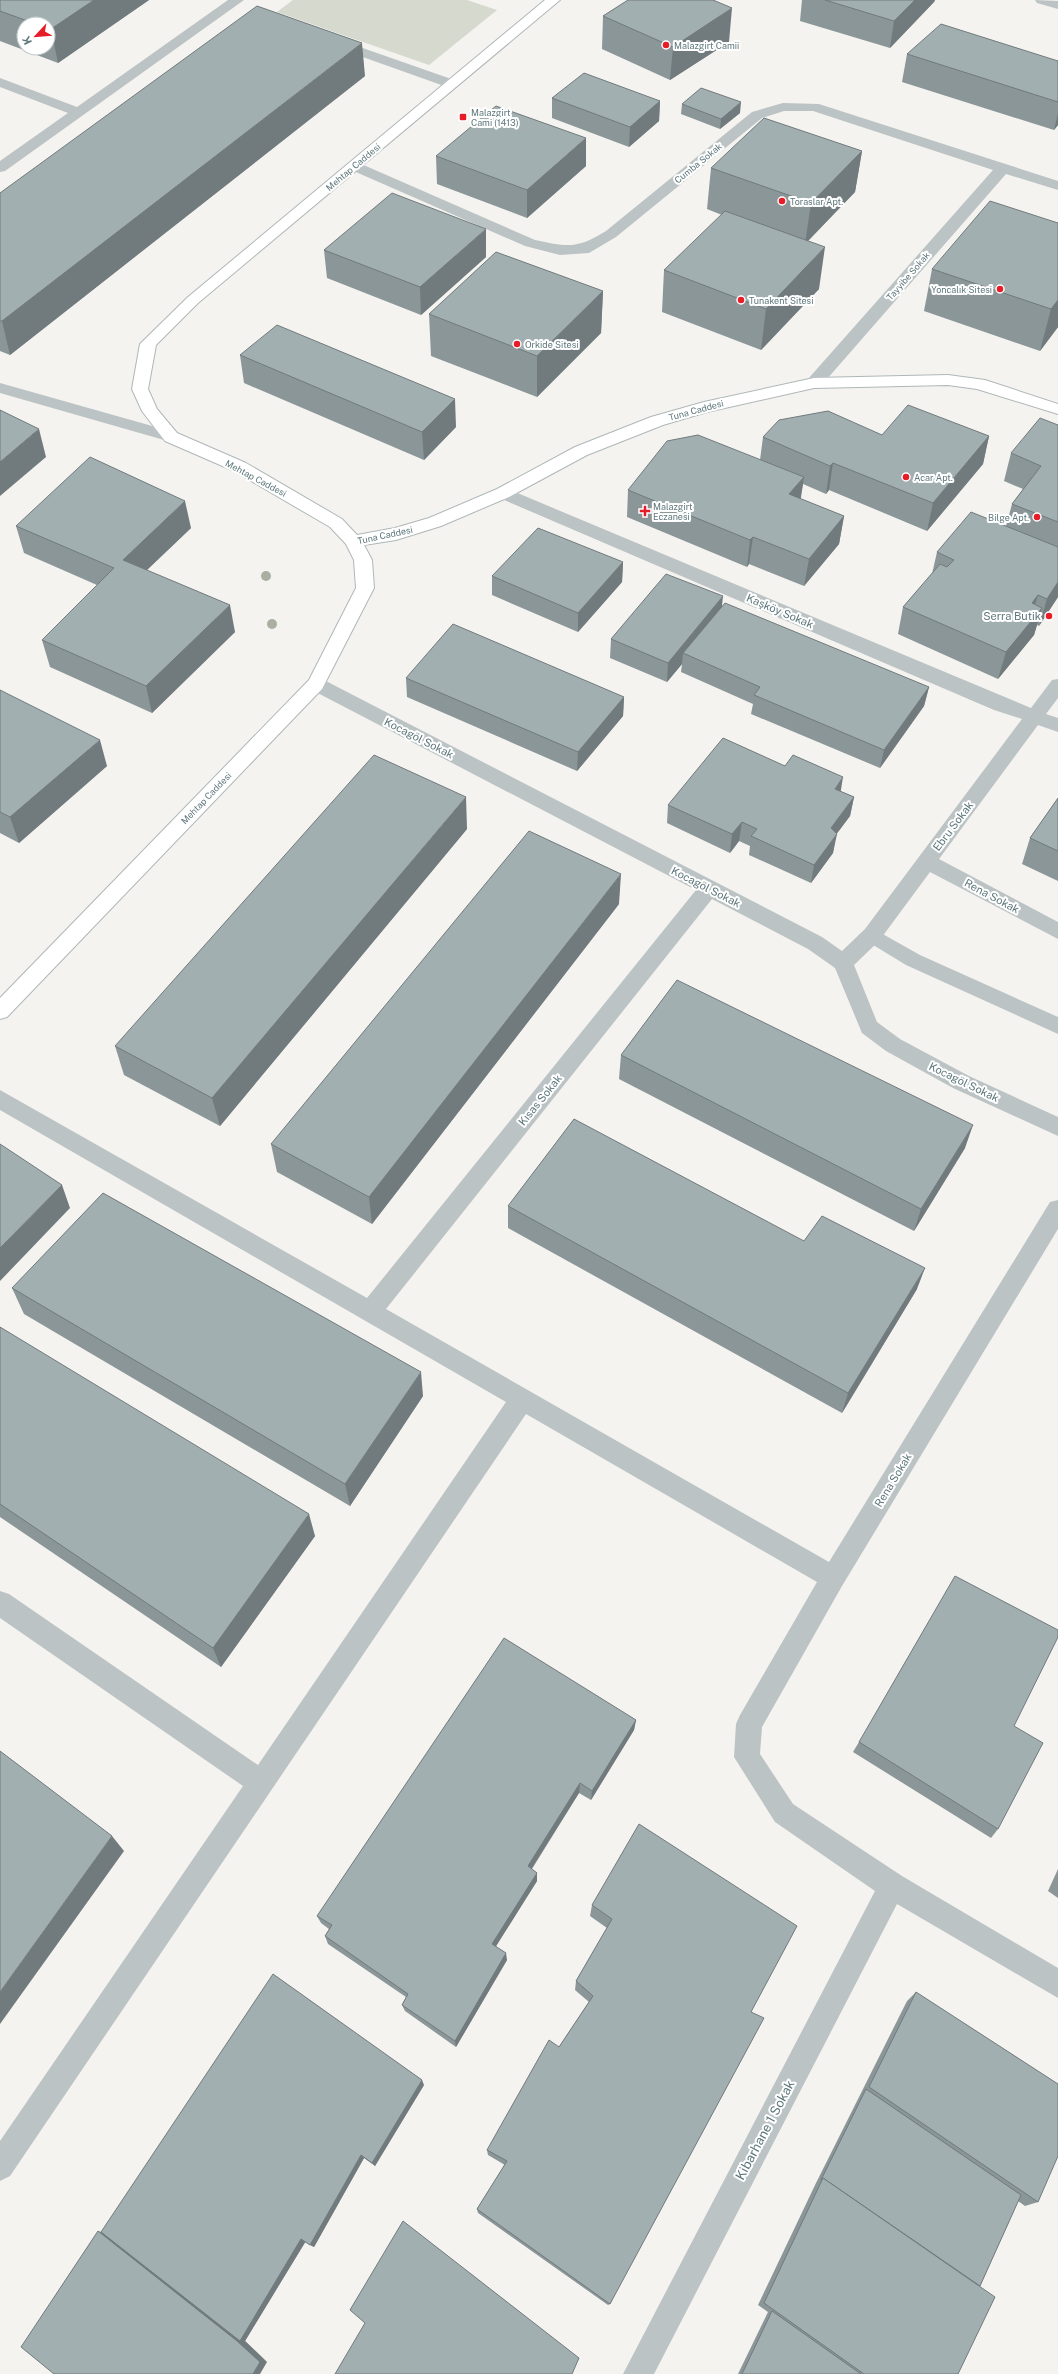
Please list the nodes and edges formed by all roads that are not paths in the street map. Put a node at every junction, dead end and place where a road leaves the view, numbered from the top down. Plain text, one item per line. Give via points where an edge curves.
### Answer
1 (1042, 0) edge
2 (548, 1) edge
3 (237, 5) edge
4 (1058, 5) edge
5 (318, 37) edge
6 (0, 82) edge
7 (452, 84) junction
8 (79, 112) junction
9 (354, 166) junction
10 (0, 168) edge
11 (1002, 169) junction
12 (1058, 186) edge
13 (814, 383) junction
14 (0, 388) edge
15 (1058, 409) edge
16 (171, 436) junction
17 (503, 493) junction
18 (352, 541) junction
19 (316, 684) junction
20 (1058, 684) edge
21 (1035, 716) junction
22 (1058, 725) edge
23 (926, 861) junction
24 (709, 888) junction
25 (1058, 931) edge
26 (872, 935) junction
27 (843, 963) junction
28 (0, 1011) edge
29 (1058, 1026) edge
30 (0, 1099) edge
31 (1058, 1127) edge
32 (1058, 1209) edge
33 (370, 1311) junction
34 (522, 1398) junction
35 (833, 1578) junction
36 (0, 1603) edge
37 (260, 1783) junction
38 (892, 1886) junction
39 (1058, 1984) edge
40 (0, 2166) edge
41 (638, 2374) edge

1 - 4 street
2 - 7 street, Mehtap Caddesi
3 - 8 street
5 - 7 street
6 - 8 street
7 - 9 street, Mehtap Caddesi
8 - 10 street
9 - 11 street, Cumba Sokak via 530,243 560,250 589,248 611,234 757,115 783,107 814,107
9 - 16 street, Mehtap Caddesi via 193,300 148,344 140,389 150,411
11 - 12 street, Cumba Sokak
11 - 13 street, Tayyibe Sokak
13 - 15 street, Tuna Caddesi via 948,380 979,384
13 - 17 street, Tuna Caddesi via 704,407 657,421 581,451
14 - 16 street
16 - 18 street, Mehtap Caddesi via 240,467 306,505 336,523
17 - 18 street, Tuna Caddesi via 435,522 396,534
17 - 21 street, Kaşköy Sokak via 1001,705
18 - 19 street, Mehtap Caddesi via 362,560 365,588
19 - 24 street, Kocagöl Sokak
19 - 28 street, Mehtap Caddesi
20 - 21 street, Ebru Sokak
21 - 22 street, Kaşköy Sokak
21 - 23 street, Ebru Sokak
23 - 25 street, Rena Sokak
23 - 26 street, Ebru Sokak
24 - 27 street, Kocagöl Sokak via 815,943
24 - 33 street, Kısas Sokak
26 - 27 street, Ebru Sokak
26 - 29 lane via 913,960
27 - 31 street, Kocagöl Sokak via 869,1026 893,1046 961,1082
30 - 33 street
32 - 35 street, Rena Sokak
33 - 34 street
34 - 35 street
34 - 37 street
35 - 38 street, Rena Sokak via 750,1724 748,1758 784,1813
36 - 37 street
37 - 40 street
38 - 39 street
38 - 41 street, Kibarhane 1 Sokak

